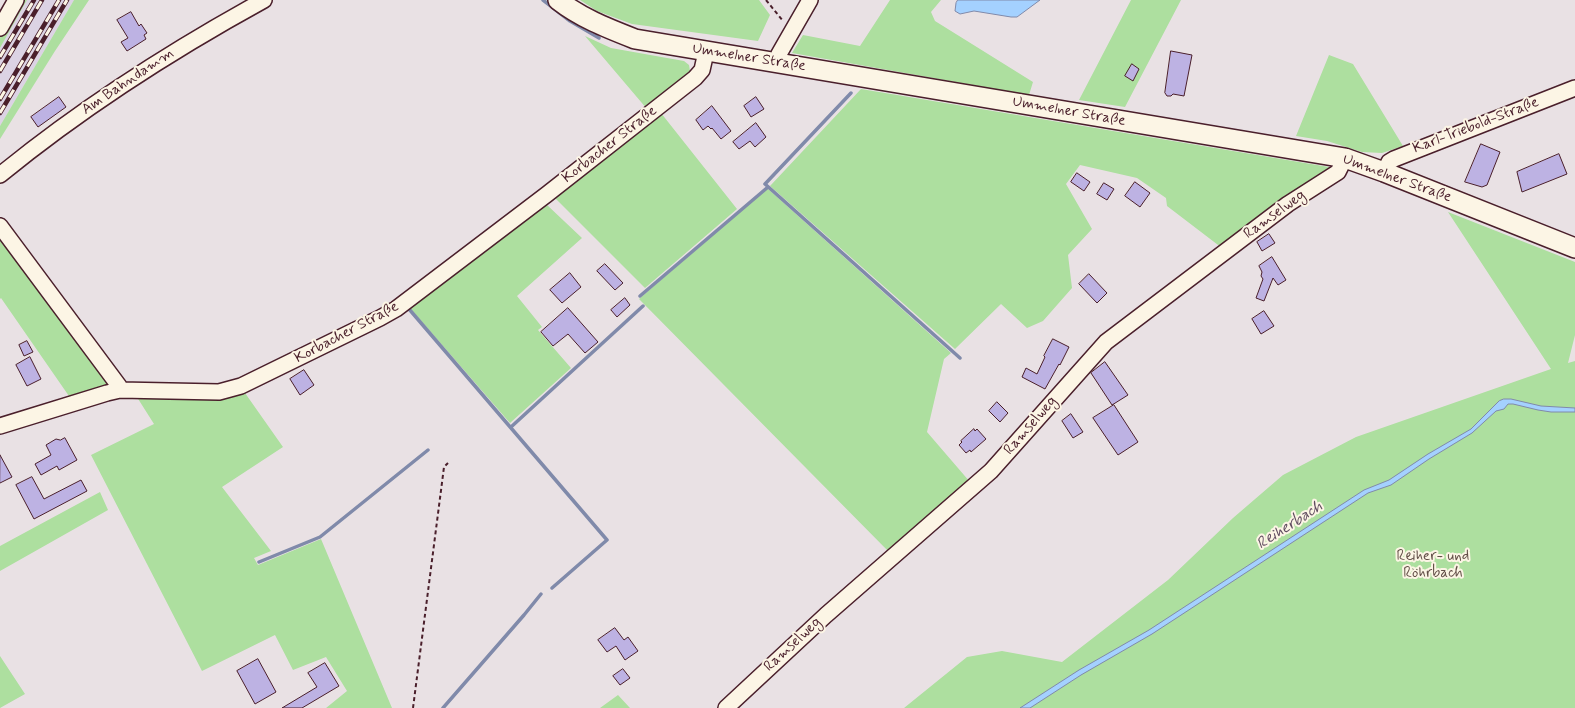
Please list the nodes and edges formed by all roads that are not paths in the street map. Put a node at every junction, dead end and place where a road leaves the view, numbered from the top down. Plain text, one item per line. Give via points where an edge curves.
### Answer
1 (16, 0) edge
2 (264, 0) edge
3 (558, 0) edge
4 (810, 0) edge
5 (0, 28) edge
6 (706, 52) junction
7 (777, 63) junction
8 (1575, 88) edge
9 (1345, 158) junction
10 (1384, 172) junction
11 (0, 175) edge
12 (0, 226) edge
13 (1575, 248) edge
14 (120, 390) junction
15 (0, 426) edge
16 (726, 708) edge

1 - 5 street
2 - 11 street, Am Bahndamm via 148,67 33,148
3 - 6 main road, Ummelner Straße via 600,26 635,39
4 - 7 street via 779,54
6 - 7 main road, Ummelner Straße
6 - 14 street, Korbacher Straße via 702,70 694,78 396,309 242,386 219,392
7 - 9 main road, Ummelner Straße
8 - 10 street, Karl-Triebold-Straße via 1394,159 1389,162
9 - 10 main road, Ummelner Straße
9 - 16 street, Ramselweg via 1338,172 1288,204 1106,342 991,471 826,615
10 - 13 main road, Ummelner Straße
12 - 14 street
14 - 15 street, Korbacher Straße

